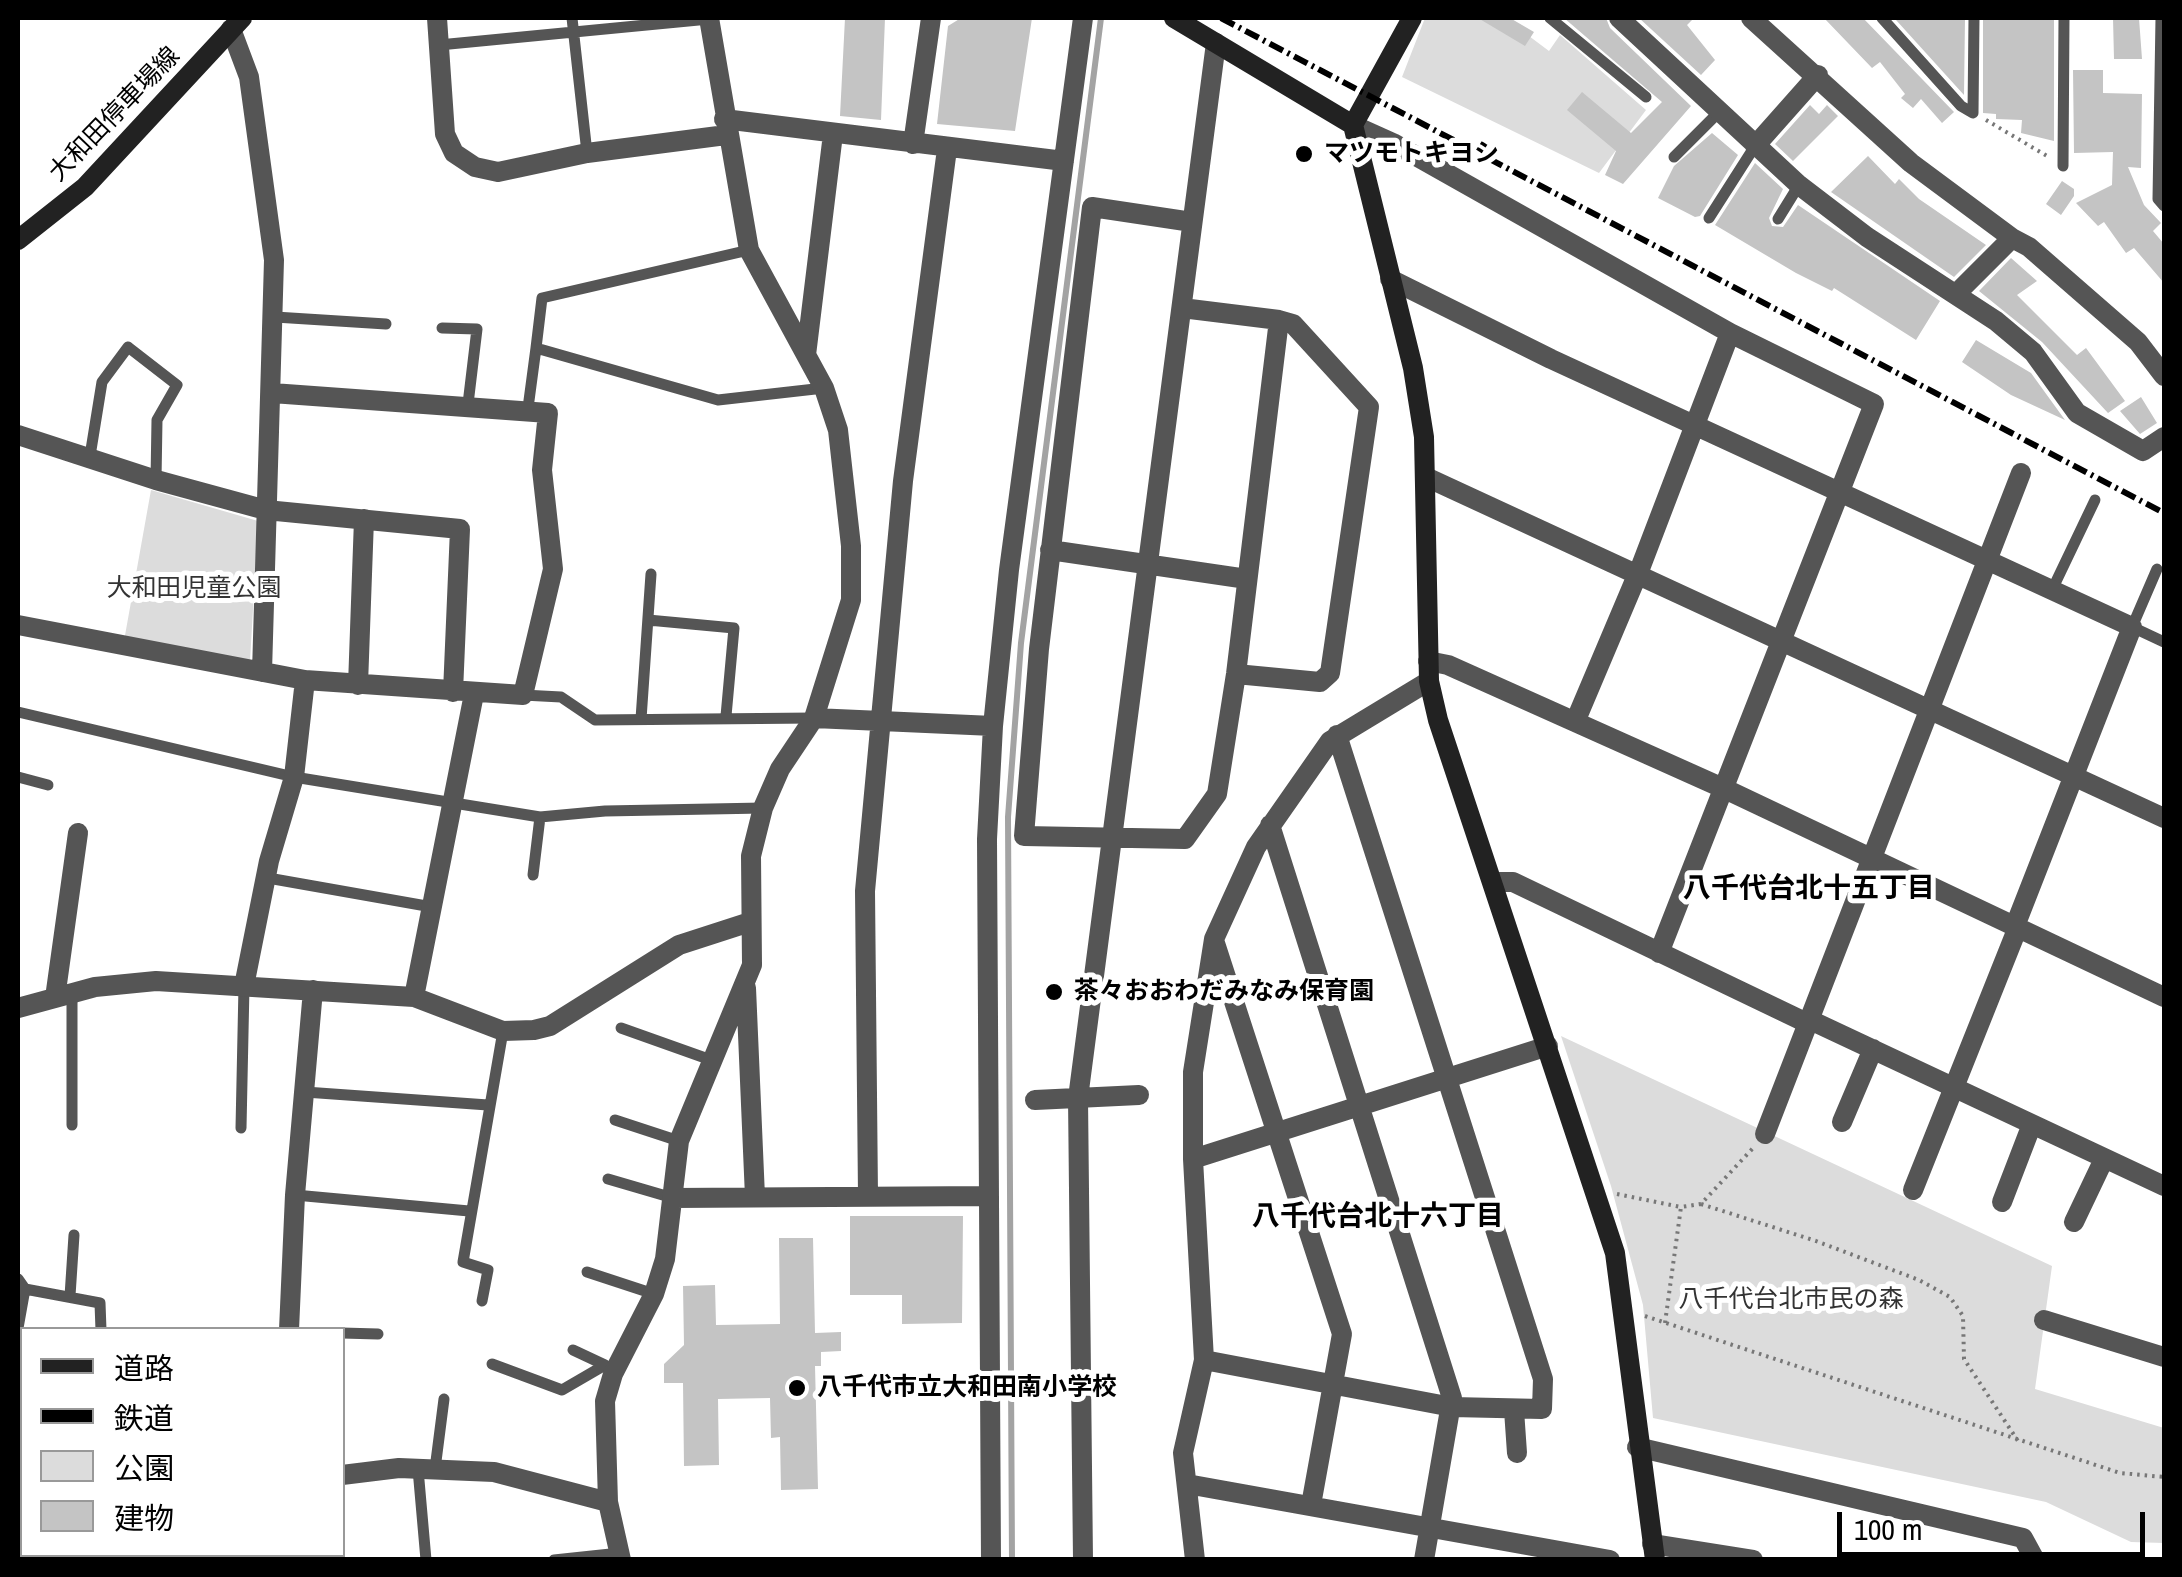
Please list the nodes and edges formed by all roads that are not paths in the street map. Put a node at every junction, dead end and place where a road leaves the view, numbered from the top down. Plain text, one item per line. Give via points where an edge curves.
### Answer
1 (437, 18) edge
2 (709, 18) edge
3 (931, 18) edge
4 (1084, 18) edge
5 (1174, 18) edge
6 (1412, 18) edge
7 (1550, 18) edge
8 (1619, 18) edge
9 (1751, 18) edge
10 (1882, 18) edge
11 (1974, 18) edge
12 (2064, 18) edge
13 (2161, 18) edge
14 (236, 23) edge
15 (572, 24) edge
16 (1216, 43) junction
17 (439, 45) junction
18 (1818, 75) junction
19 (1646, 97) dead end
20 (1718, 114) junction
21 (1352, 125) junction
22 (725, 127) junction
23 (2162, 127) edge
24 (834, 134) junction
25 (913, 144) junction
26 (1755, 146) junction
27 (947, 149) junction
28 (587, 153) junction
29 (1674, 157) dead end
30 (1064, 161) junction
31 (2063, 163) road end
32 (1799, 186) junction
33 (2164, 206) edge
34 (1709, 218) dead end
35 (1778, 219) dead end
36 (1192, 222) junction
37 (2012, 238) junction
38 (18, 240) edge
39 (750, 250) junction
40 (1390, 279) junction
41 (1956, 294) junction
42 (1182, 308) junction
43 (276, 317) junction
44 (1280, 320) junction
45 (386, 324) dead end
46 (442, 328) dead end
47 (1730, 333) junction
48 (536, 348) junction
49 (806, 355) junction
50 (2164, 376) edge
51 (824, 388) junction
52 (272, 393) junction
53 (468, 404) junction
54 (528, 408) junction
55 (1694, 425) junction
56 (18, 435) edge
57 (2164, 438) edge
58 (90, 456) junction
59 (2021, 473) dead end
60 (1426, 477) junction
61 (156, 480) junction
62 (1839, 491) junction
63 (2095, 500) dead end
64 (266, 510) junction
65 (364, 519) junction
66 (1050, 550) junction
67 (1987, 559) junction
68 (1147, 565) junction
69 (2157, 569) dead end
70 (651, 574) dead end
71 (1638, 574) junction
72 (1247, 579) junction
73 (2052, 590) junction
74 (648, 620) junction
75 (18, 625) edge
76 (2132, 628) junction
77 (1782, 641) junction
78 (2164, 642) edge
79 (1428, 671) junction
80 (262, 672) junction
81 (1236, 674) junction
82 (305, 680) junction
83 (358, 685) junction
84 (463, 693) junction
85 (523, 695) junction
86 (1928, 709) junction
87 (18, 712) edge
88 (726, 716) junction
89 (814, 718) junction
90 (883, 718) junction
91 (641, 719) junction
92 (1574, 722) junction
93 (992, 726) junction
94 (1337, 735) junction
95 (2074, 775) junction
96 (294, 776) junction
97 (18, 777) edge
98 (48, 786) dead end
99 (1724, 789) junction
100 (452, 805) junction
101 (763, 808) junction
102 (540, 817) junction
103 (2164, 818) edge
104 (1270, 825) junction
105 (78, 834) dead end
106 (1112, 838) junction
107 (1871, 858) junction
108 (533, 875) dead end
109 (268, 878) junction
110 (1494, 882) junction
111 (432, 907) junction
112 (750, 922) junction
113 (2017, 926) junction
114 (1214, 939) junction
115 (1659, 953) junction
116 (746, 981) junction
117 (244, 986) junction
118 (313, 990) junction
119 (64, 995) junction
120 (414, 997) junction
121 (2164, 997) edge
122 (18, 1008) edge
123 (1808, 1021) junction
124 (622, 1028) dead end
125 (503, 1030) junction
126 (1548, 1046) junction
127 (1873, 1049) junction
128 (711, 1060) junction
129 (1447, 1078) junction
130 (1954, 1086) junction
131 (304, 1092) junction
132 (1139, 1096) dead end
133 (1078, 1098) junction
134 (1035, 1100) dead end
135 (488, 1105) junction
136 (1362, 1105) junction
137 (615, 1120) dead end
138 (1842, 1122) dead end
139 (2032, 1124) junction
140 (72, 1125) dead end
141 (241, 1128) dead end
142 (1276, 1132) junction
143 (1766, 1134) road end
144 (679, 1141) junction
145 (2104, 1159) junction
146 (1193, 1160) junction
147 (608, 1179) dead end
148 (2164, 1186) edge
149 (1913, 1190) dead end
150 (295, 1196) junction
151 (868, 1196) junction
152 (988, 1196) junction
153 (673, 1198) junction
154 (755, 1198) junction
155 (2002, 1202) dead end
156 (469, 1212) junction
157 (2074, 1222) dead end
158 (74, 1234) dead end
159 (587, 1272) dead end
160 (21, 1284) edge
161 (654, 1294) junction
162 (70, 1296) junction
163 (482, 1301) dead end
164 (2044, 1320) dead end
165 (101, 1327) edge
166 (289, 1327) edge
167 (345, 1333) edge
168 (378, 1334) dead end
169 (573, 1350) dead end
170 (20, 1352) edge
171 (2164, 1357) edge
172 (1204, 1360) junction
173 (492, 1364) dead end
174 (610, 1367) junction
175 (1333, 1385) junction
176 (444, 1399) dead end
177 (1452, 1407) junction
178 (1514, 1410) junction
179 (1637, 1447) junction
180 (1517, 1453) dead end
181 (426, 1469) junction
182 (345, 1475) edge
183 (1187, 1484) junction
184 (608, 1502) junction
185 (1312, 1504) junction
186 (1430, 1528) junction
187 (1653, 1552) edge
188 (1558, 1555) edge
189 (620, 1556) edge
190 (426, 1560) edge
191 (554, 1560) edge
192 (992, 1560) edge
193 (1083, 1560) edge
194 (1195, 1560) edge
195 (1424, 1560) edge
196 (1610, 1560) edge
197 (1753, 1560) edge
198 (2036, 1560) edge

1 - 17 street
2 - 15 lane
2 - 22 street
3 - 25 street
4 - 30 street
5 - 16 street
6 - 21 street
7 - 19 lane
8 - 20 street
9 - 18 street
10 - 11 lane via 1973,113
12 - 31 lane
13 - 23 lane
14 - 38 street, 大和田停車場線 via 85,187
14 - 43 street via 274,260
15 - 17 lane
15 - 28 lane
16 - 21 street
16 - 36 street
17 - 28 street via 445,134 454,154 498,172
18 - 26 street
18 - 37 street via 1911,163
20 - 26 street
20 - 29 lane
21 - 40 street
21 - 47 street
22 - 24 street
22 - 28 street
22 - 39 street
23 - 33 lane via 2158,199
24 - 25 street
24 - 49 street
25 - 27 street
26 - 32 street
26 - 34 lane
27 - 30 street
27 - 90 street via 903,481
30 - 93 street
32 - 35 lane
32 - 41 street
36 - 42 street
36 - 66 street via 1092,207
37 - 41 street
37 - 50 street via 2138,342
39 - 48 lane via 542,298
39 - 49 street
40 - 55 street
40 - 60 street via 1414,368
41 - 57 street via 2033,352 2078,413 2142,451
42 - 44 street
42 - 68 street
43 - 45 lane
43 - 52 street
44 - 72 street
44 - 81 street via 1293,324 1368,408 1330,673 1320,682
46 - 53 lane via 477,330
47 - 55 street
47 - 62 street via 1874,404
48 - 51 lane via 718,400
48 - 54 lane
49 - 51 street
51 - 89 street via 838,430 851,600
52 - 53 street
52 - 64 street
53 - 54 street
54 - 85 street via 548,412 542,470 553,569
55 - 62 street
55 - 71 street
56 - 58 street
58 - 61 street
58 - 61 lane via 102,382 128,346 177,385 157,420
59 - 67 street
60 - 71 street
60 - 79 street
61 - 64 street
62 - 67 street
62 - 77 street
63 - 73 lane
64 - 65 street
64 - 80 street
65 - 83 street
65 - 84 street via 460,529
66 - 68 street
66 - 106 street via 1024,836
67 - 73 street
67 - 86 street
68 - 72 street
68 - 106 street
69 - 76 lane
70 - 74 lane
71 - 77 street
71 - 92 street
72 - 81 street
73 - 76 street
74 - 88 lane via 734,628
74 - 91 lane
75 - 80 street
76 - 78 lane
76 - 95 street
77 - 86 street
77 - 99 street
79 - 92 street via 1448,666
79 - 94 street
79 - 110 street
80 - 82 street
81 - 106 street via 1217,794 1195,828 1185,838
82 - 83 street
82 - 96 street
83 - 84 street
84 - 85 street
84 - 100 street
85 - 91 lane via 560,697 595,720
86 - 95 street
86 - 107 street
87 - 96 lane
88 - 89 lane
88 - 91 lane
89 - 90 street
89 - 101 street
90 - 93 street
90 - 151 street via 865,892
92 - 99 street
93 - 152 street
94 - 104 street
94 - 129 street
95 - 103 street
95 - 113 street
96 - 100 lane
96 - 109 street
97 - 98 lane
99 - 107 street
99 - 115 street
100 - 102 lane
100 - 111 street
101 - 102 lane
101 - 112 street via 751,856
102 - 108 lane
104 - 114 street
104 - 136 street
105 - 119 street
106 - 133 street
107 - 113 street
107 - 123 street
109 - 111 lane
109 - 117 street
110 - 115 street via 1513,882
110 - 126 street
111 - 120 street
112 - 116 street
112 - 125 street via 679,944 550,1026
113 - 121 street
113 - 130 street
114 - 142 street
114 - 146 street via 1193,1072
115 - 123 street
116 - 128 street
116 - 154 street
117 - 118 street
117 - 119 street via 128,982
117 - 141 lane
118 - 120 street
118 - 131 street
119 - 122 street
119 - 140 lane
120 - 125 street
123 - 127 street
123 - 143 street
124 - 128 lane
125 - 135 lane
126 - 129 street
126 - 179 street via 1615,1253
127 - 130 street
127 - 138 street
128 - 144 street
129 - 136 street
129 - 178 street via 1544,1378 1542,1408
130 - 139 street
130 - 149 street
131 - 135 lane
131 - 150 street
132 - 133 street
133 - 134 street
133 - 193 street
135 - 156 lane
136 - 142 street
136 - 177 street
137 - 144 lane
139 - 145 street
139 - 155 street
142 - 146 street
142 - 175 street via 1342,1334
144 - 153 street
145 - 148 street
145 - 157 street
146 - 172 street
147 - 153 lane
150 - 156 lane
150 - 166 street
151 - 152 street
151 - 154 street
152 - 192 street
153 - 154 street
153 - 161 street
156 - 163 lane via 463,1262 488,1270
158 - 162 lane
159 - 161 lane
160 - 162 lane
160 - 170 lane
161 - 174 street
162 - 165 lane via 100,1303
164 - 171 street
167 - 168 lane
169 - 174 lane
172 - 175 street
172 - 183 street via 1182,1453
173 - 174 lane via 562,1390
174 - 184 street
175 - 177 street
175 - 185 street
176 - 181 lane
177 - 178 street
177 - 186 street
178 - 180 street
179 - 187 street
179 - 198 street via 2023,1538
181 - 182 street
181 - 184 street via 494,1472
181 - 190 lane
183 - 185 street
183 - 194 street
184 - 189 street
185 - 186 street
186 - 188 street
186 - 195 street
187 - 197 street
188 - 196 street
189 - 191 lane

